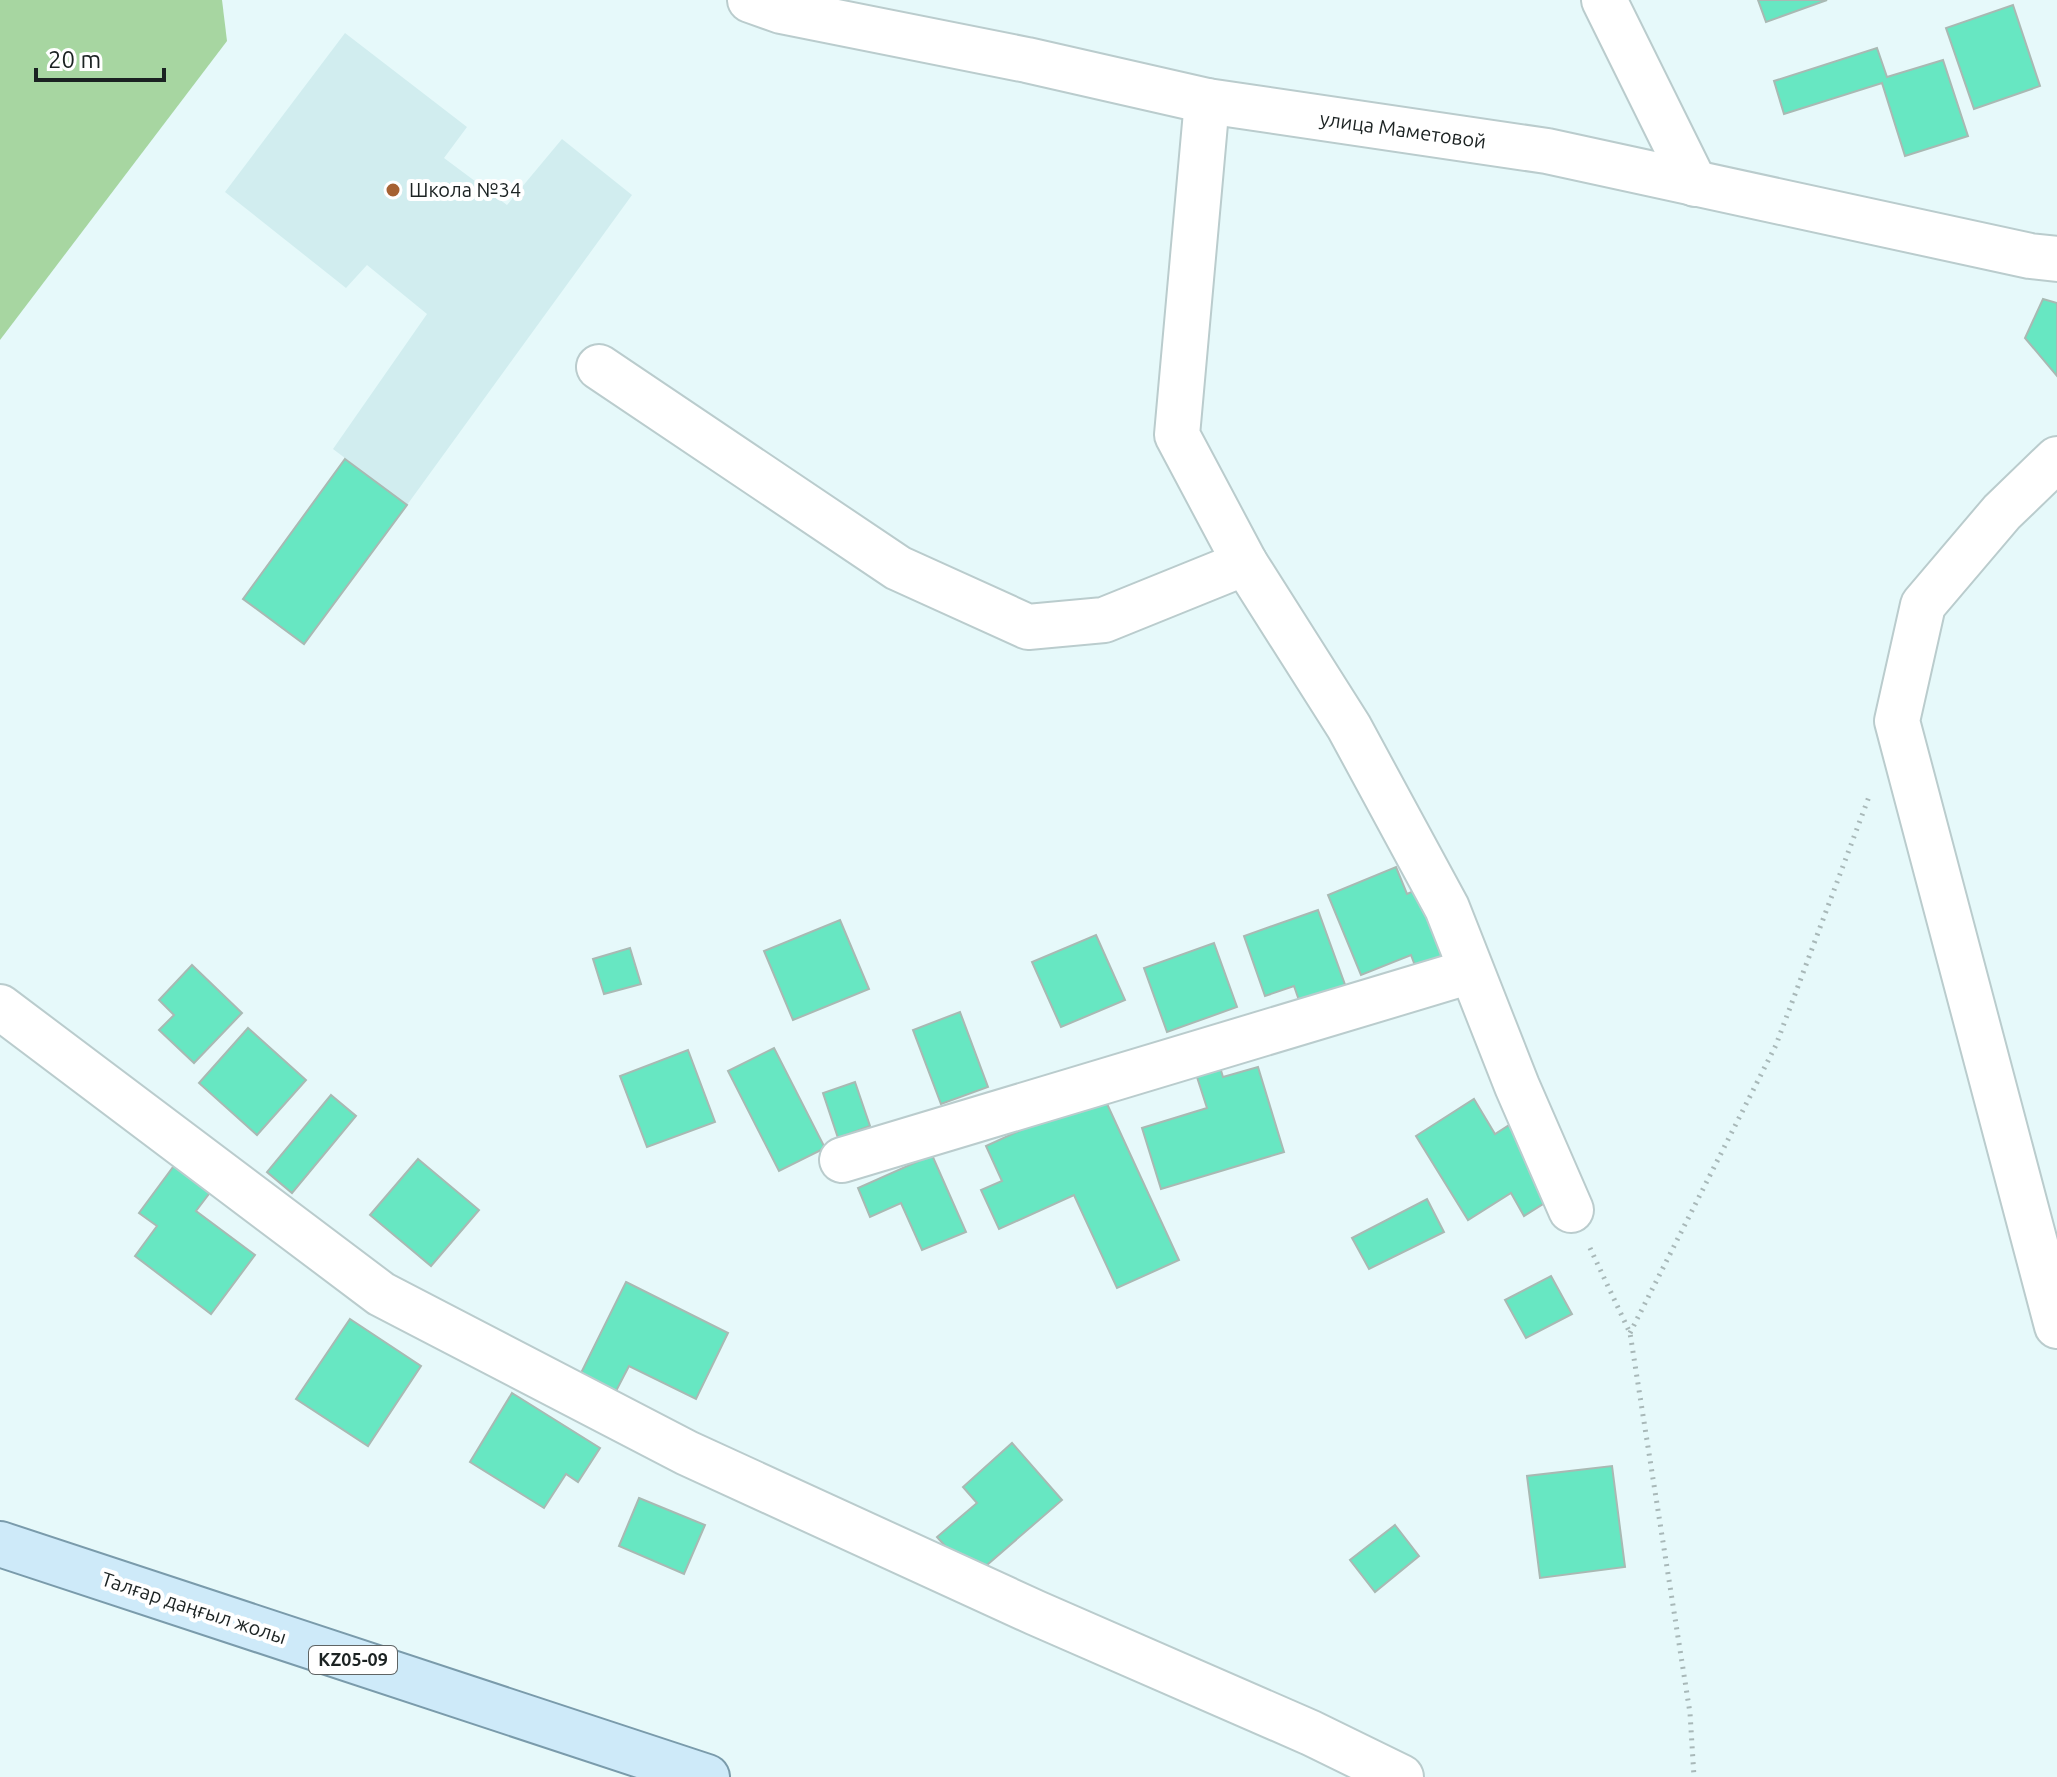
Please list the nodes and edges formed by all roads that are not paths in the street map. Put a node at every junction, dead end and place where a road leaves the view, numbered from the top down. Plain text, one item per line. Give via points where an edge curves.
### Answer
1 (750, 0) edge
2 (1604, 0) edge
3 (1207, 101) junction
4 (1695, 184) junction
5 (2057, 259) edge
6 (599, 367) dead end
7 (2057, 459) edge
8 (1245, 563) junction
9 (1471, 971) junction
10 (0, 1007) edge
11 (842, 1160) dead end
12 (1571, 1210) road end
13 (2057, 1326) edge
14 (0, 1544) edge
15 (707, 1777) edge
16 (1401, 1777) edge

1 - 3 street, улица Маметовой via 781,11
2 - 4 street
3 - 4 street, улица Маметовой via 1547,151
3 - 8 street via 1177,435
4 - 5 street, улица Маметовой
6 - 8 street via 898,568 1028,627 1104,620
7 - 13 street via 2002,512 1923,605 1897,721
8 - 9 street via 1349,727 1447,908
9 - 11 street
9 - 12 street
10 - 16 street via 381,1294 687,1453
14 - 15 main road, Талғар даңғыл жолы / KZ05-09

